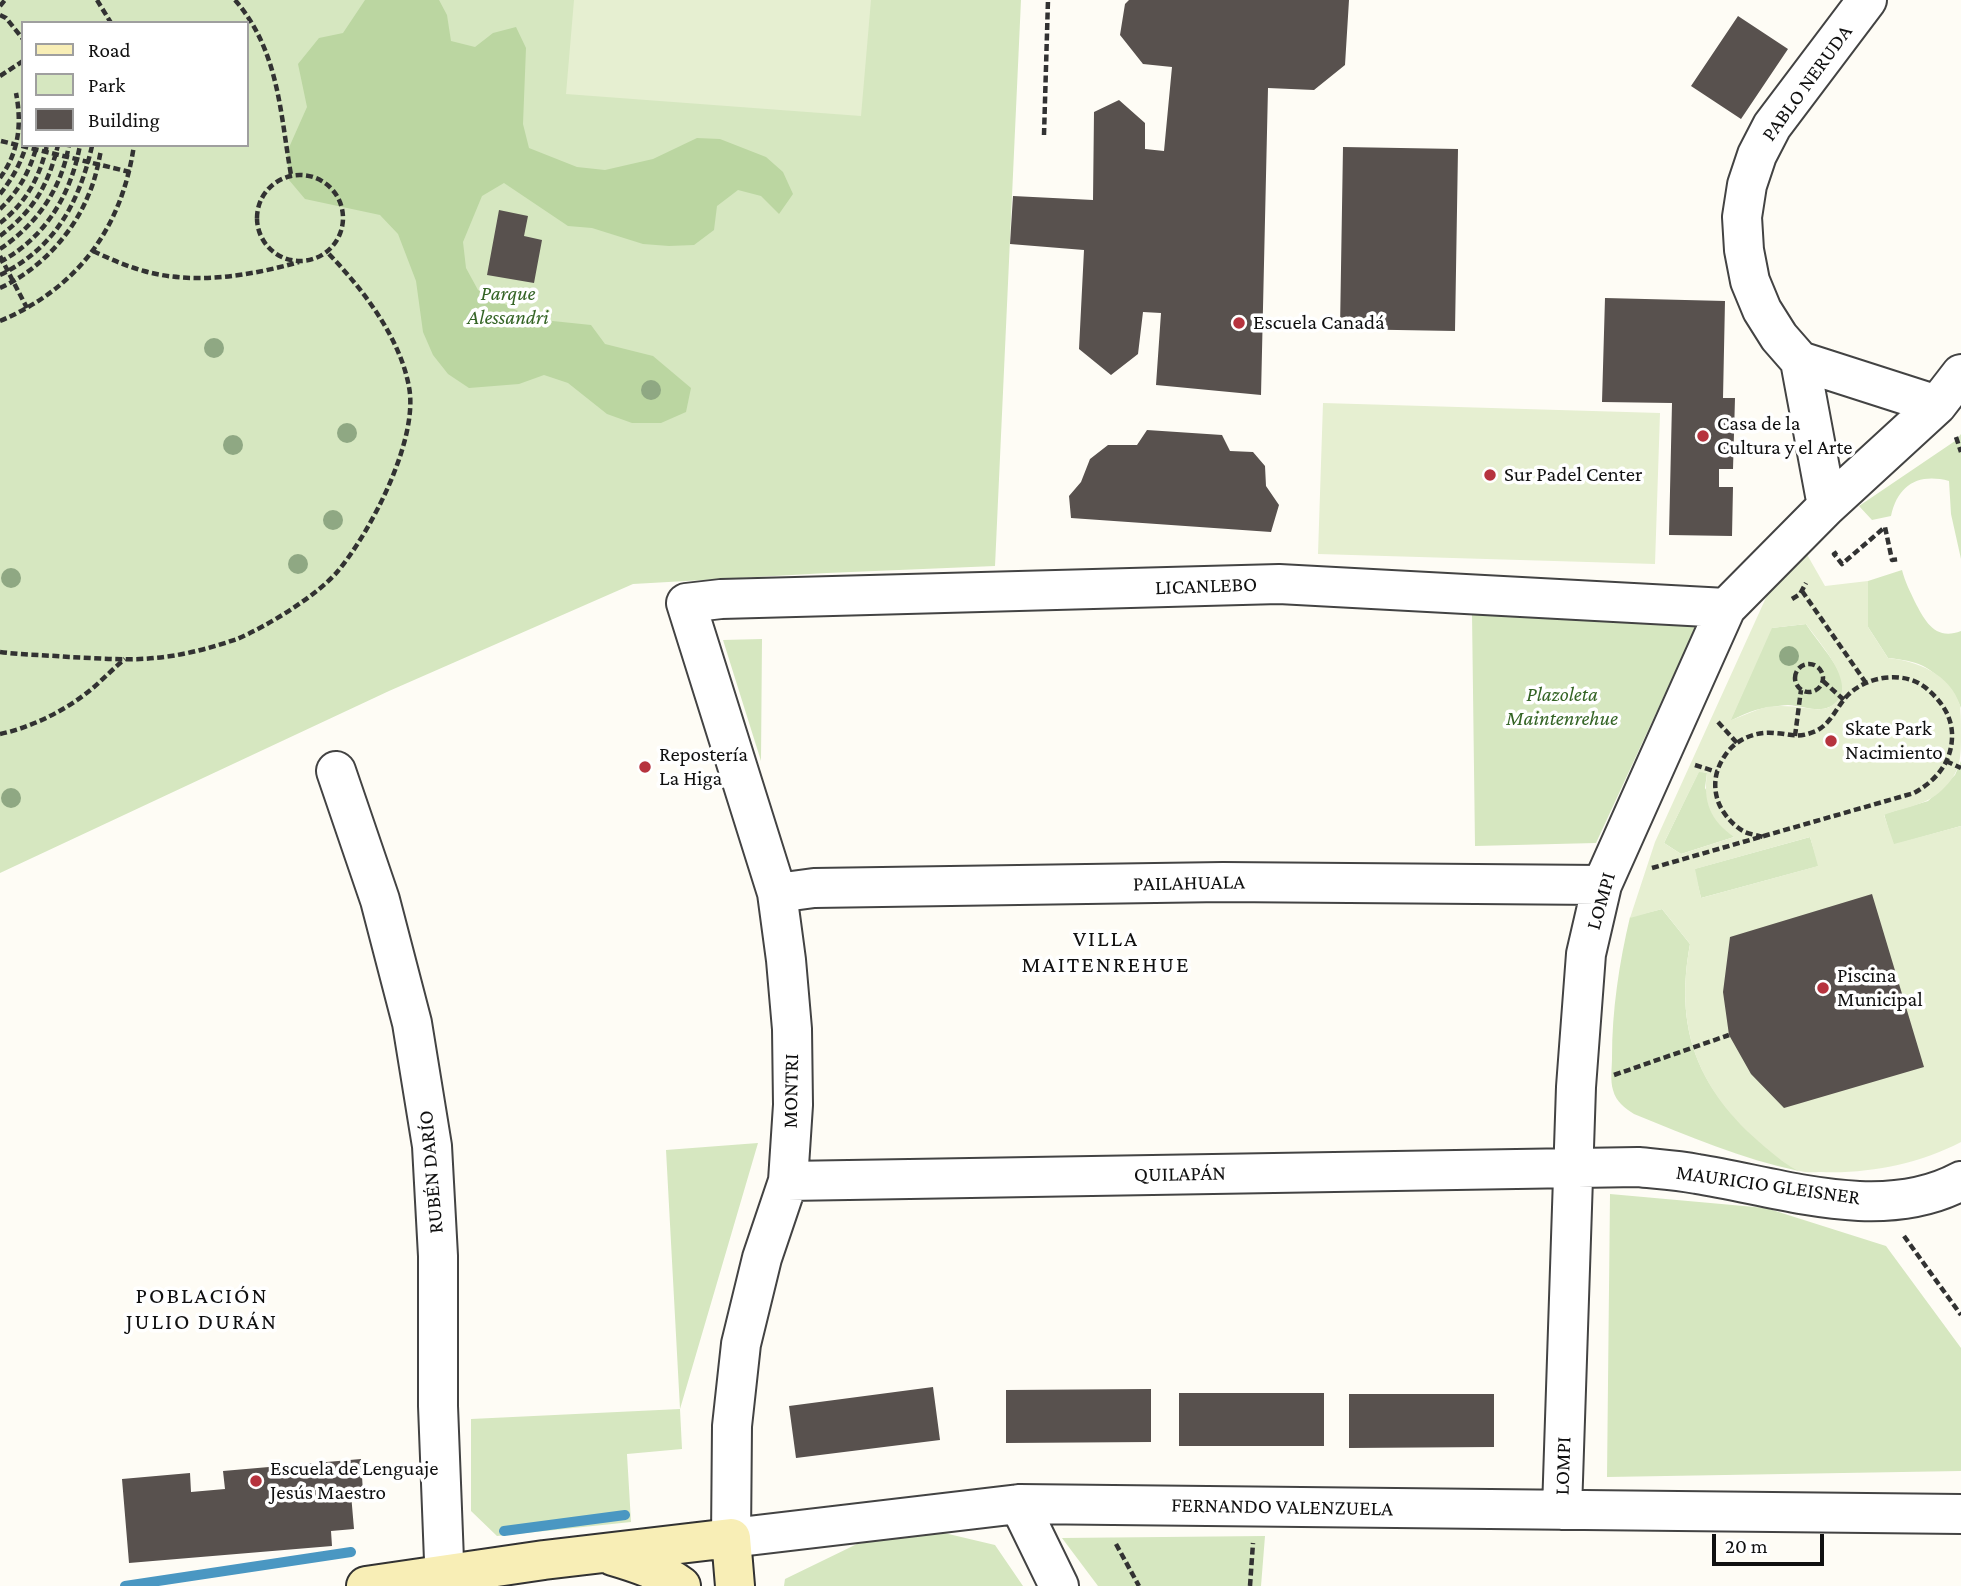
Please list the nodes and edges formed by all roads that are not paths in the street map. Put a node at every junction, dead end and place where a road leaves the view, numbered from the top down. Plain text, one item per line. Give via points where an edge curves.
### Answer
1 (1867, 0) edge
2 (1800, 361) junction
3 (1961, 374) edge
4 (1937, 405) junction
5 (1827, 506) junction
6 (686, 603) joint
7 (1726, 608) junction
8 (336, 771) dead end
9 (1602, 885) junction
10 (776, 893) junction
11 (1572, 1168) junction
12 (788, 1181) junction
13 (1961, 1181) edge
14 (1019, 1504) junction
15 (1562, 1510) junction
16 (1961, 1514) edge
17 (732, 1538) junction
18 (606, 1554) junction
19 (445, 1580) edge
20 (366, 1586) edge
21 (681, 1586) edge
22 (735, 1586) edge
23 (1059, 1586) edge

1 - 2 street, PABLO NERUDA via 1772,126 1747,186 1742,217 1750,281 1779,337
2 - 4 street
2 - 5 street, PABLO NERUDA
3 - 4 street, LOMPI
4 - 5 street, LOMPI
5 - 7 street, LOMPI
6 - 7 street, LICANLEBO via 1279,584
6 - 10 street, MONTRI
7 - 9 street, LOMPI
8 - 19 street, RUBÉN DARÍO via 380,900 412,1023 432,1146
9 - 10 street, PAILAHUALA via 1223,882 814,888
9 - 11 street, LOMPI via 1586,954
10 - 12 street, MONTRI via 792,1029
11 - 12 street, QUILAPÁN
11 - 13 street, MAURICIO GLEISNER via 1637,1167 1695,1173 1830,1199 1879,1201 1913,1198
11 - 15 street, LOMPI
12 - 17 street, MONTRI via 762,1258 741,1344 732,1426
14 - 15 street, FERNANDO VALENZUELA
14 - 17 street, FERNANDO VALENZUELA
14 - 23 street
15 - 16 street, FERNANDO VALENZUELA
17 - 18 street, FERNANDO VALENZUELA
17 - 22 street, MONTRI
18 - 19 street, FERNANDO VALENZUELA via 544,1560
18 - 21 street, FERNANDO VALENZUELA via 639,1563
19 - 20 street, FERNANDO VALENZUELA

